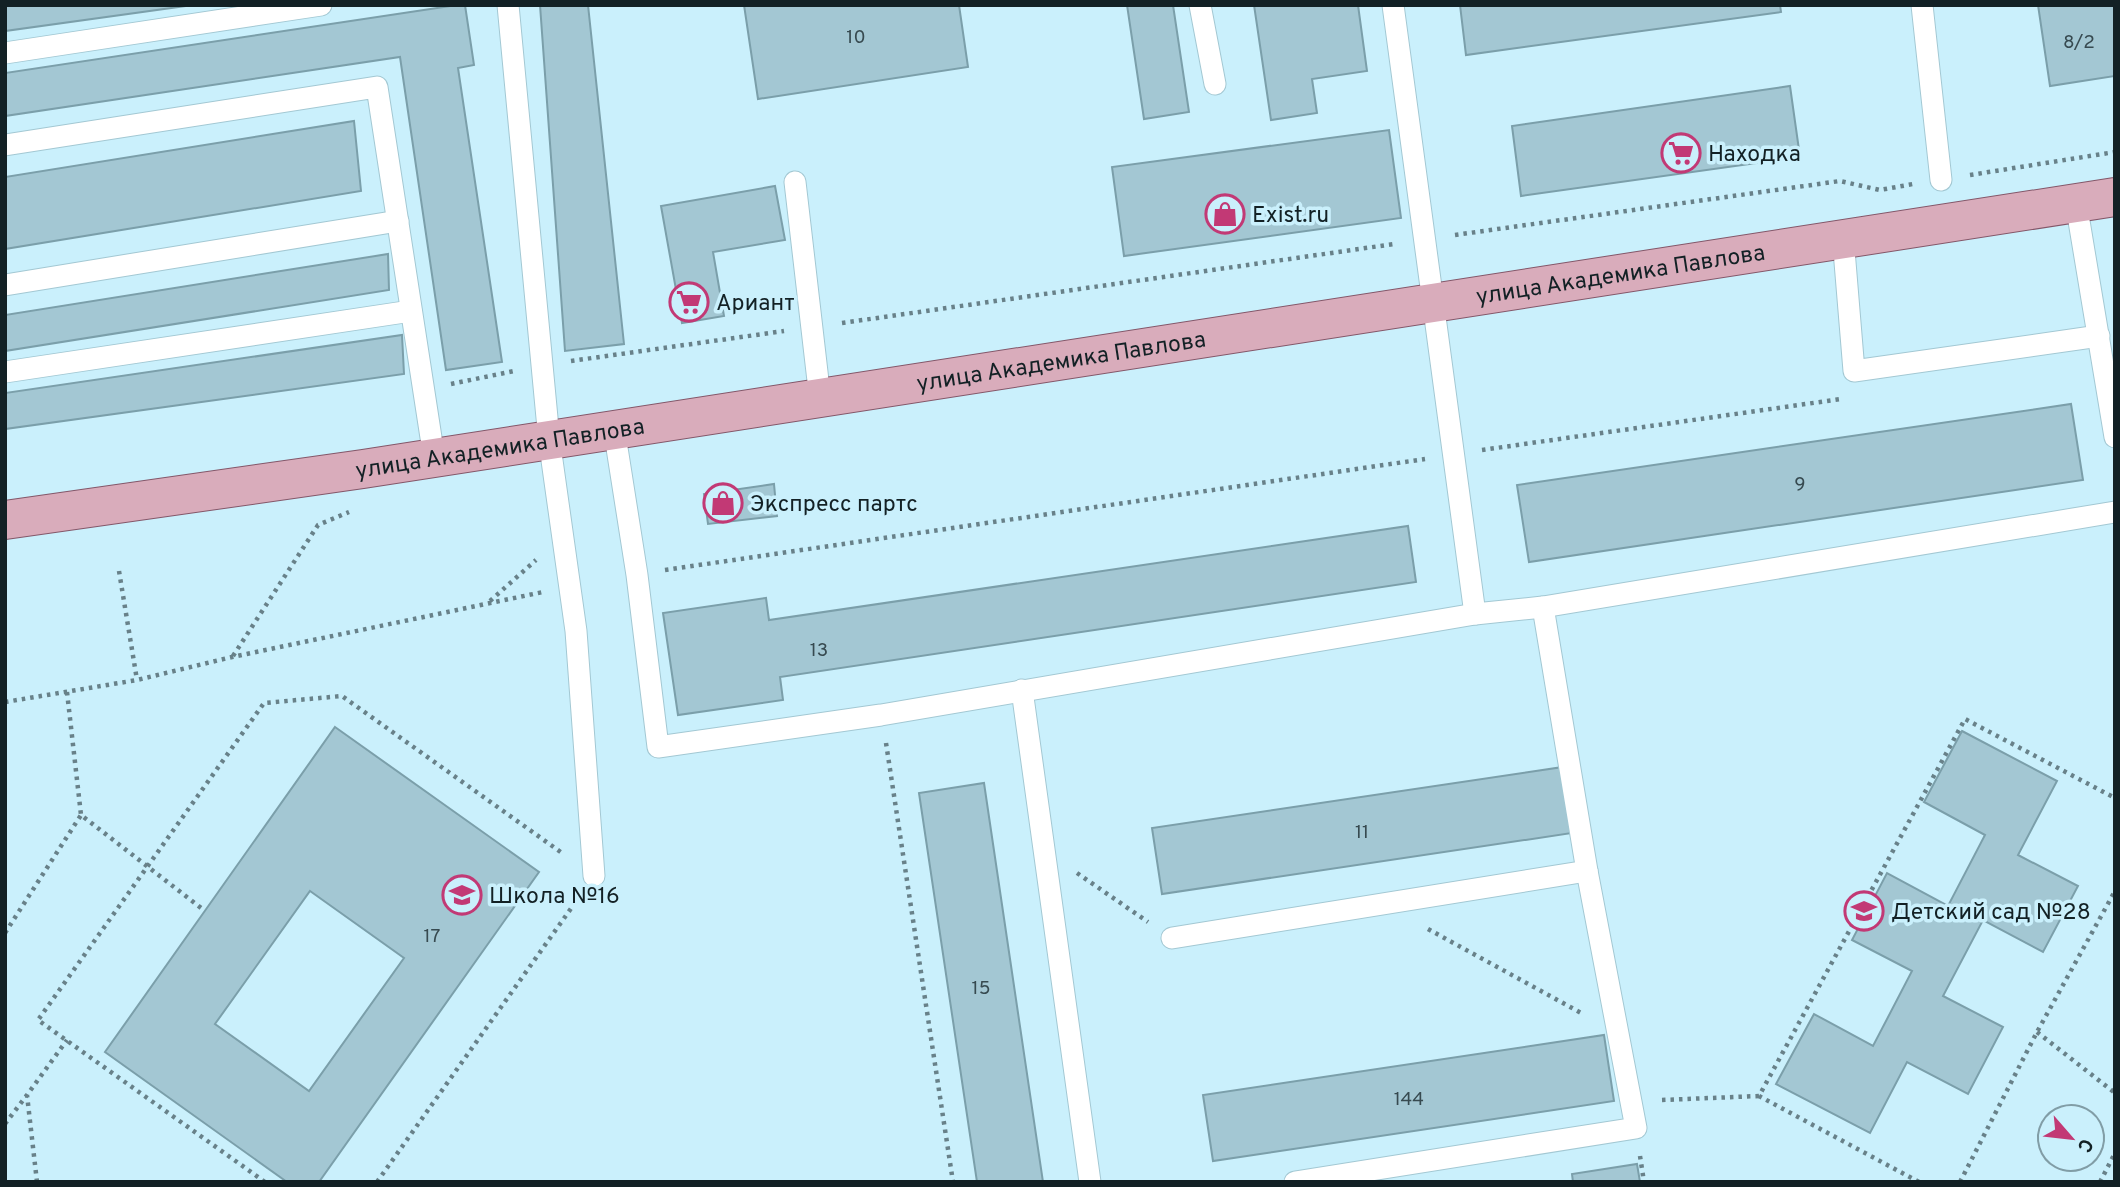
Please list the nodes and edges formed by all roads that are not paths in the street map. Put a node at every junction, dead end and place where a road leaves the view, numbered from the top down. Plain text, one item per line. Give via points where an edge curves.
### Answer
1 (321, 5) edge
2 (508, 5) edge
3 (1200, 5) edge
4 (1393, 5) edge
5 (1922, 5) edge
6 (5, 53) edge
7 (1215, 84) dead end
8 (5, 145) edge
9 (1941, 180) road end
10 (795, 182) dead end
11 (2115, 197) edge
12 (2076, 204) junction
13 (398, 221) junction
14 (1843, 238) junction
15 (5, 285) edge
16 (1434, 302) junction
17 (411, 311) junction
18 (2099, 336) junction
19 (5, 372) edge
20 (820, 398) junction
21 (614, 429) junction
22 (2115, 437) edge
23 (549, 439) junction
24 (434, 457) junction
25 (2115, 512) edge
26 (5, 520) edge
27 (1543, 607) junction
28 (1475, 614) junction
29 (1022, 690) junction
30 (1587, 871) junction
31 (594, 876) road end
32 (1172, 938) road end
33 (1090, 1182) edge
34 (1295, 1182) edge

1 - 6 lane
2 - 23 lane
3 - 7 lane
4 - 16 lane
5 - 9 lane
8 - 13 lane via 377,87
10 - 20 lane
11 - 12 main road, улица Академика Павлова
12 - 14 main road, улица Академика Павлова
12 - 18 lane
13 - 15 lane
13 - 17 lane
14 - 16 main road, улица Академика Павлова
14 - 18 lane via 1854,371
16 - 20 main road, улица Академика Павлова
16 - 28 lane
17 - 19 lane
17 - 24 lane
18 - 22 lane
20 - 21 main road, улица Академика Павлова
21 - 23 main road, улица Академика Павлова
21 - 29 lane via 658,747
23 - 24 main road, улица Академика Павлова
23 - 31 lane via 576,631
24 - 26 main road, улица Академика Павлова
25 - 27 lane
27 - 28 lane
27 - 30 lane
28 - 29 lane
29 - 33 lane
30 - 32 lane
30 - 34 lane via 1636,1128

